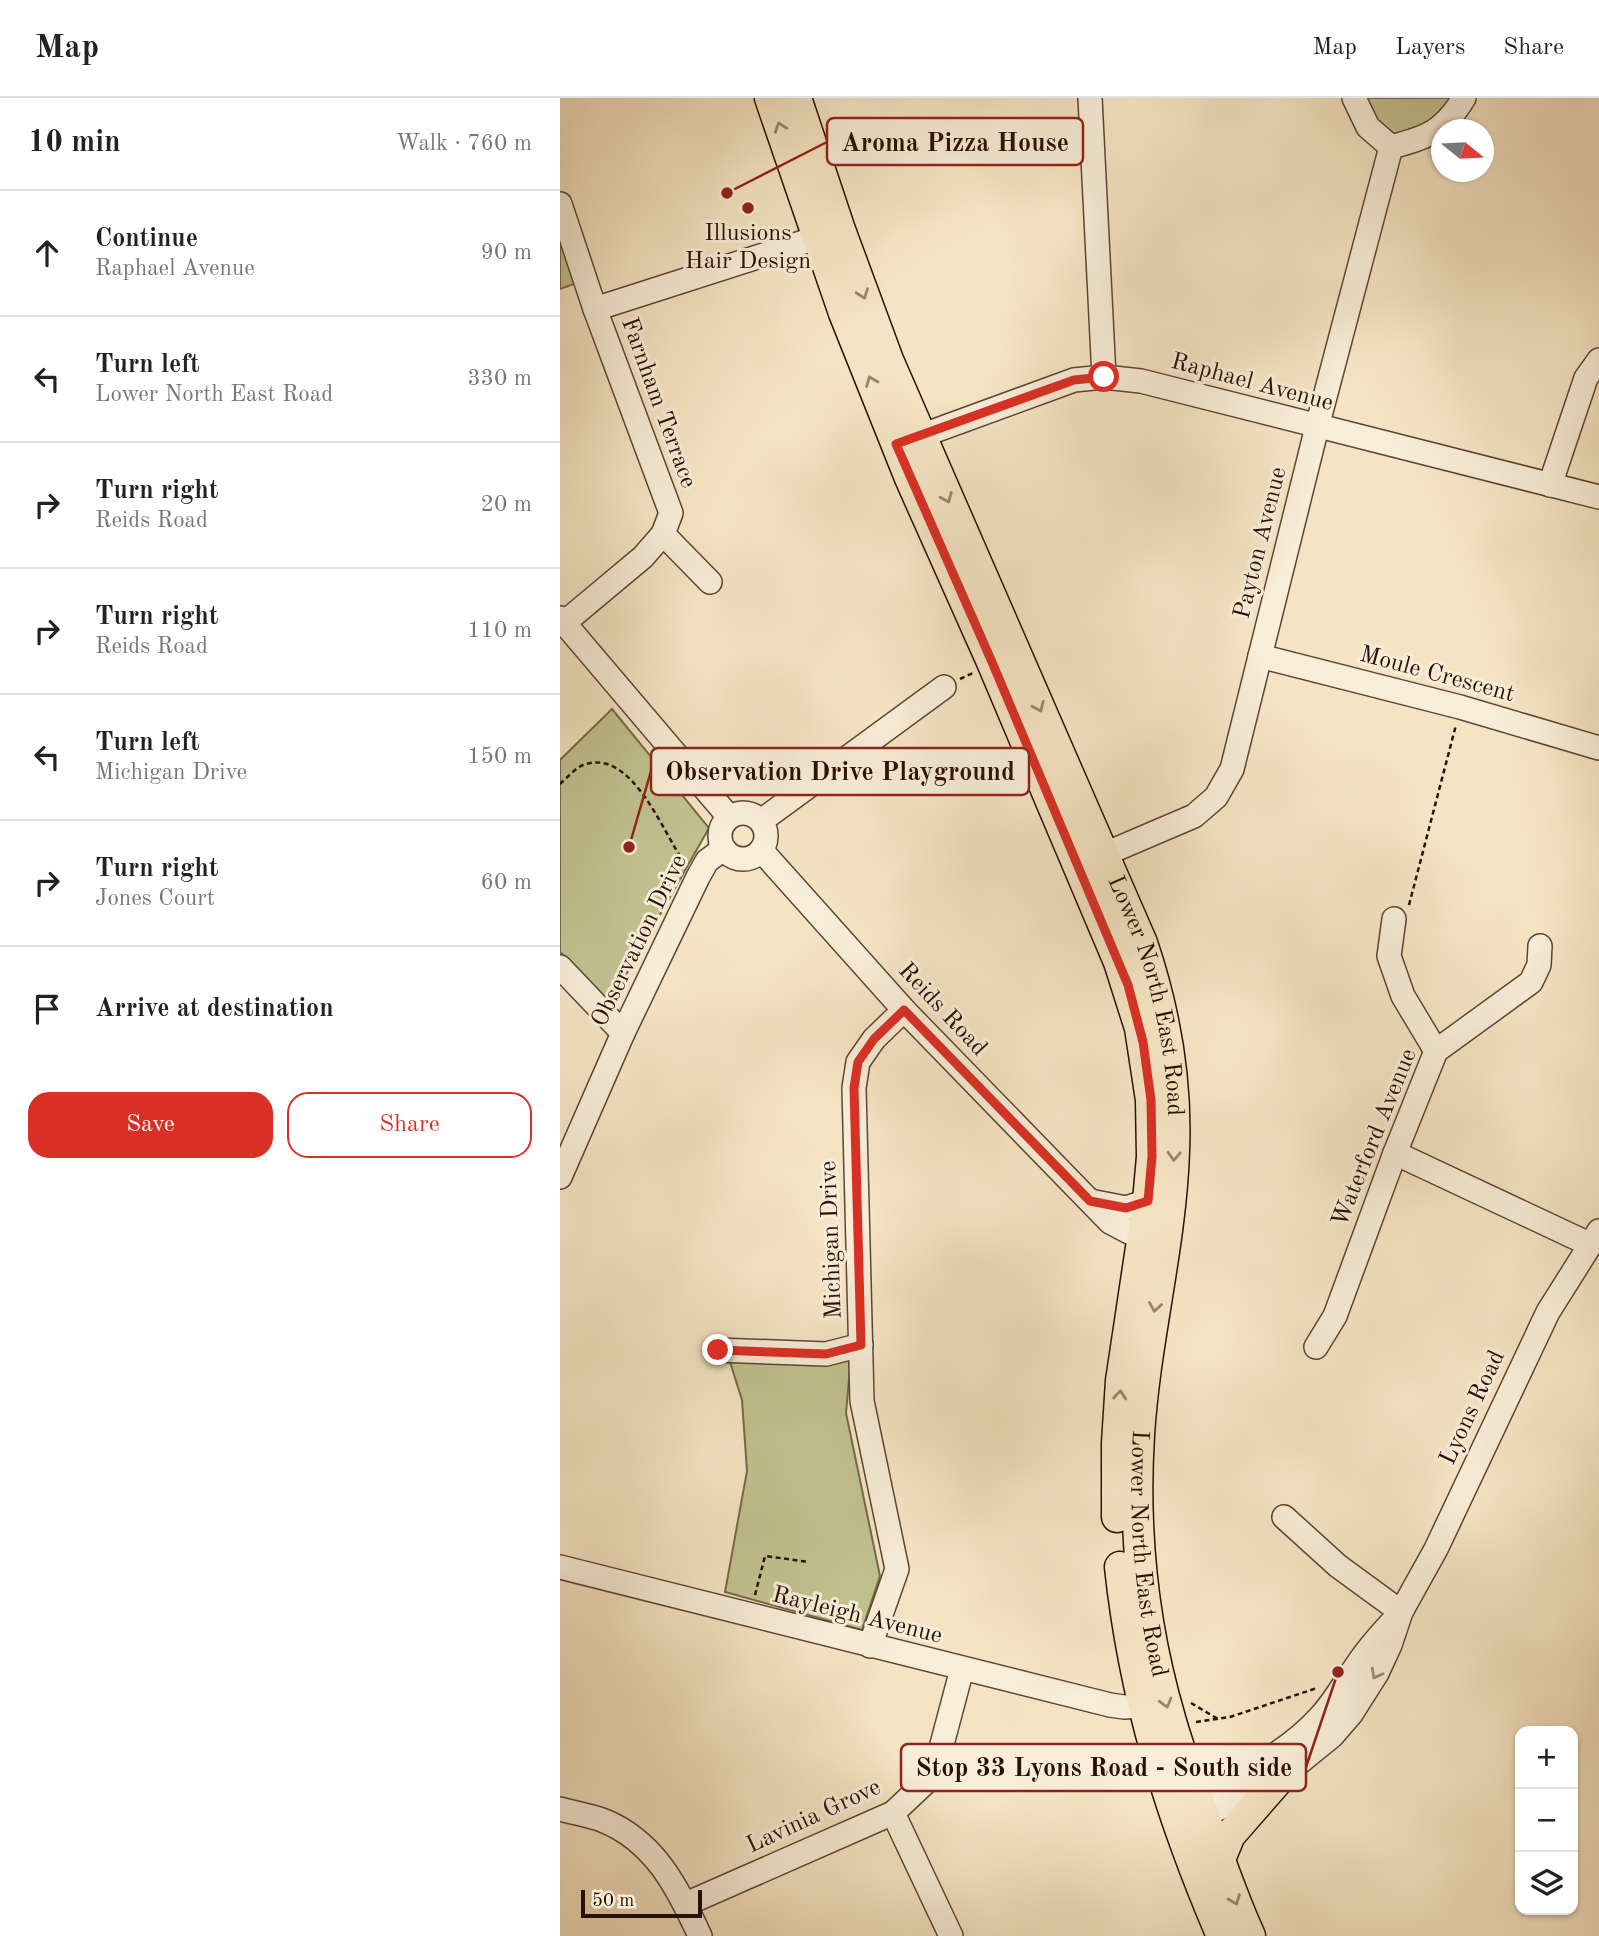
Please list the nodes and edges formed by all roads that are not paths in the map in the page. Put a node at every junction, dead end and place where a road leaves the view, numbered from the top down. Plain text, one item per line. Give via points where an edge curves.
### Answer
1 (770, 98) edge
2 (796, 98) edge
3 (1090, 98) edge
4 (1354, 98) edge
5 (1464, 98) edge
6 (1391, 147) junction
7 (560, 204) edge
8 (829, 234) junction
9 (595, 309) junction
10 (1599, 360) edge
11 (1104, 377) junction
12 (1317, 427) junction
13 (908, 440) junction
14 (1550, 485) junction
15 (1599, 497) edge
16 (663, 534) junction
17 (710, 582) dead end
18 (562, 621) edge
19 (1260, 656) junction
20 (944, 687) road end
21 (1599, 748) edge
22 (729, 817) junction
23 (761, 821) junction
24 (723, 849) junction
25 (761, 850) junction
26 (1090, 860) junction
27 (1394, 919) road end
28 (1540, 946) dead end
29 (560, 967) edge
30 (904, 1010) junction
31 (623, 1033) junction
32 (1436, 1051) junction
33 (1395, 1153) junction
34 (560, 1177) edge
35 (1090, 1201) junction
36 (1148, 1201) junction
37 (1594, 1237) edge
38 (1154, 1238) junction
39 (861, 1345) junction
40 (1316, 1347) dead end
41 (718, 1350) dead end
42 (1284, 1517) dead end
43 (560, 1567) edge
44 (1401, 1612) junction
45 (870, 1646) junction
46 (962, 1670) junction
47 (1143, 1706) junction
48 (1279, 1779) junction
49 (560, 1809) edge
50 (1188, 1812) junction
51 (892, 1813) junction
52 (1220, 1860) junction
53 (686, 1904) junction
54 (700, 1936) edge
55 (951, 1936) edge
56 (1222, 1936) edge
57 (1250, 1936) edge

8 -> 1 main road, Lower North East Road
2 - 8 main road, Lower North East Road
3 - 11 street
4 - 6 street via 1368,127
5 - 6 street via 1451,119 1425,138
6 - 12 street, Payton Avenue
7 - 9 street, Farnham Terrace
8 - 9 street
8 - 13 main road, Lower North East Road via 844,313
9 - 16 street, Farnham Terrace via 671,513
10 - 14 street via 1586,378
11 - 12 street, Raphael Avenue via 1141,381
11 - 13 street, Raphael Avenue via 1074,380
12 - 14 street, Raphael Avenue
12 - 19 street, Payton Avenue
13 -> 26 main road, Lower North East Road
13 - 26 main road, Lower North East Road via 992,662
14 - 15 street, Raphael Avenue
16 - 17 street
16 - 18 street via 643,557
18 - 22 street
19 - 21 street, Moule Crescent
19 - 26 street, Payton Avenue via 1232,769 1216,797 1194,816
20 - 23 street
22 - 23 street via 747,813
22 - 24 street via 720,832
23 - 25 street via 766,832
24 - 25 street via 740,859
24 - 31 street, Observation Drive via 707,861 698,877
25 - 30 street, Reids Road
26 - 36 main road, Lower North East Road via 1149,1076 1153,1128
26 -> 38 main road, Lower North East Road via 1149,964 1168,1044 1175,1134
27 - 32 street via 1389,956 1403,996
28 - 32 street, Waterford Avenue via 1539,965 1531,982
29 - 31 street
30 - 35 street, Reids Road
30 - 39 street, Michigan Drive via 858,1062 854,1088
31 - 34 street, Observation Drive
32 - 33 street, Waterford Avenue
33 - 37 street
33 - 40 street, Waterford Avenue via 1335,1316
35 - 36 street via 1126,1208
35 - 38 street, Reids Road via 1110,1222
36 - 38 main road, Lower North East Road
37 - 44 street, Lyons Road via 1548,1312 1436,1549
47 -> 38 main road, Lower North East Road via 1122,1585 1116,1481 1121,1381
38 -> 50 main road, Lower North East Road via 1141,1407 1139,1529 1153,1650
39 - 41 street via 826,1354
39 - 45 street, Michigan Drive via 862,1401 897,1569
42 - 44 street via 1338,1566
43 - 45 street, Rayleigh Avenue
44 -> 48 street, Lyons Road via 1381,1664 1351,1714 1332,1736
44 - 50 street, Lyons Road via 1303,1733
45 - 46 street, Rayleigh Avenue
46 - 47 street, Rayleigh Avenue via 1110,1705
46 - 51 street, Lavinia Grove via 928,1780
47 - 50 main road, Lower North East Road
48 - 50 street, Lyons Road
48 - 52 main road via 1230,1835
49 - 53 street via 603,1821 649,1849
50 - 52 main road, Lower North East Road
50 - 56 main road, Lower North East Road
51 - 53 street, Lavinia Grove
51 - 55 street
52 -> 57 main road, Lower North East Road
53 - 54 street

